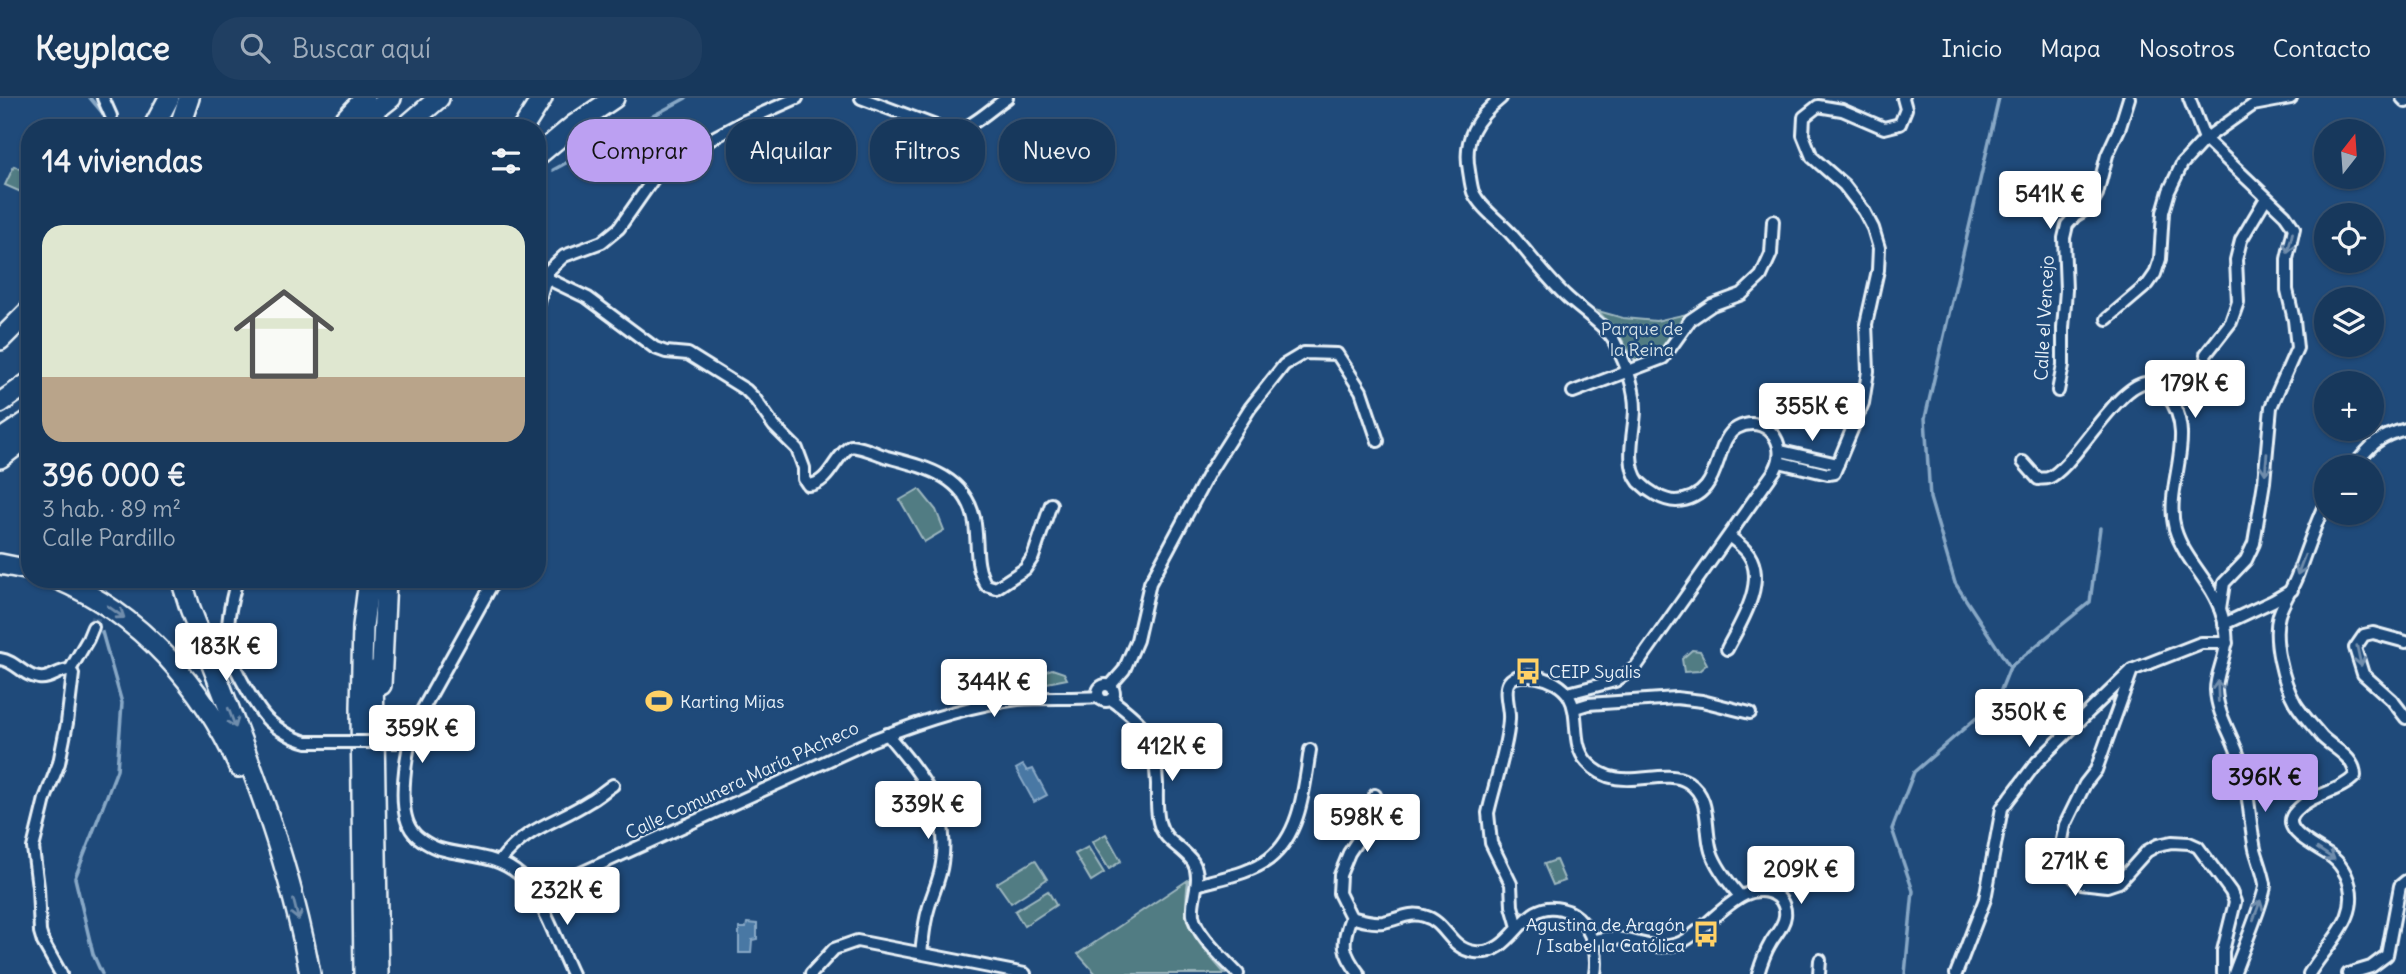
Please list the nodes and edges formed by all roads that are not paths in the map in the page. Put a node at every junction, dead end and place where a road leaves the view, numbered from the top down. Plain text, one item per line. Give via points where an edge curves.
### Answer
1 (103, 98) edge
2 (169, 98) edge
3 (189, 98) edge
4 (365, 98) edge
5 (391, 98) edge
6 (439, 98) edge
7 (542, 98) edge
8 (614, 98) edge
9 (797, 98) edge
10 (861, 98) edge
11 (1007, 98) edge
12 (1501, 98) edge
13 (1903, 98) edge
14 (2129, 98) edge
15 (2189, 98) edge
16 (2291, 98) edge
17 (2402, 98) edge
18 (2406, 102) edge
19 (111, 116) tunnel mouth
20 (158, 119) edge
21 (181, 119) edge
22 (345, 119) edge
23 (364, 119) edge
24 (414, 119) edge
25 (529, 119) edge
26 (2205, 139) junction
27 (546, 148) edge
28 (2266, 198) junction
29 (1773, 221) dead end
30 (546, 278) joint
31 (21, 319) edge
32 (2107, 319) dead end
33 (0, 340) edge
34 (2206, 354) dead end
35 (1627, 372) junction
36 (21, 388) edge
37 (1573, 391) dead end
38 (2058, 391) dead end
39 (0, 403) edge
40 (21, 426) edge
41 (2406, 429) edge
42 (0, 440) edge
43 (1378, 441) dead end
44 (21, 442) edge
45 (2363, 455) edge
46 (1780, 457) junction
47 (0, 458) edge
48 (2023, 462) dead end
49 (1051, 504) dead end
50 (2317, 525) edge
51 (1729, 536) junction
52 (0, 564) edge
53 (21, 568) edge
54 (75, 588) edge
55 (184, 588) edge
56 (235, 588) edge
57 (386, 588) edge
58 (490, 588) edge
59 (368, 589) edge
60 (2292, 590) junction
61 (2220, 609) junction
62 (2224, 624) junction
63 (93, 627) tunnel mouth
64 (2406, 642) edge
65 (2227, 643) junction
66 (1727, 649) dead end
67 (0, 659) edge
68 (70, 670) junction
69 (2132, 670) junction
70 (1110, 686) junction
71 (1568, 693) junction
72 (1099, 697) junction
73 (1111, 699) junction
74 (1575, 708) junction
75 (1750, 712) dead end
76 (375, 717) junction
77 (2406, 718) edge
78 (887, 734) junction
79 (403, 743) junction
80 (1310, 750) dead end
81 (613, 785) dead end
82 (1375, 795) dead end
83 (278, 847) junction
84 (500, 861) junction
85 (2406, 881) edge
86 (1197, 885) junction
87 (535, 894) junction
88 (1739, 895) junction
89 (1351, 917) junction
90 (1518, 927) junction
91 (1592, 941) junction
92 (920, 953) junction
93 (1820, 960) dead end
94 (61, 974) edge
95 (310, 974) edge
96 (365, 974) edge
97 (378, 974) edge
98 (572, 974) edge
99 (811, 974) edge
100 (1025, 974) edge
101 (1238, 974) edge
102 (1359, 974) edge
103 (1595, 974) edge
104 (1758, 974) edge
105 (1819, 974) edge
106 (1956, 974) edge
107 (2223, 974) edge
108 (2234, 974) edge
109 (2309, 974) edge
110 (2348, 974) edge

1 - 19 street
2 - 20 highway
3 - 21 highway
4 - 22 highway
5 - 23 highway
6 - 24 highway
7 - 25 highway
8 - 27 highway
9 - 30 street via 722,133 656,175 619,228 602,242 564,256
10 - 11 street via 949,131 966,127
12 - 35 street via 1483,112 1471,132 1467,157 1473,191 1564,295 1614,340
13 - 46 street via 1906,109 1900,124 1884,128 1842,110 1818,106 1804,117 1803,135 1812,157 1844,185 1873,228 1879,248 1878,270 1866,324 1868,371 1863,403 1836,469
14 - 38 street, Calle el Vencejo via 2097,194 2090,207 2067,225 2063,365
15 - 26 street
16 - 26 street via 2253,105
17 - 18 street
26 - 28 street
26 - 32 street via 2182,164 2169,191 2155,274
28 - 34 street via 2241,240 2236,260 2238,302 2231,321
28 -> 61 street via 2294,228 2287,290 2297,348 2271,407 2254,543 2246,560 2224,583
29 - 35 street via 1771,254 1761,276 1742,293 1690,320 1663,358
30 - 49 street via 588,298 655,348 688,354 746,390 797,449 808,485 822,481 851,446 932,469 948,478 963,493 974,516 977,562 986,586 996,588 1025,569
31 - 33 highway
35 - 37 street
35 - 46 street via 1635,408 1632,462 1637,479 1651,492 1672,501 1686,500 1703,490 1716,471 1729,434 1738,427 1766,427 1778,439
36 - 39 highway
40 - 42 highway
41 - 45 street via 2383,435
43 - 70 street via 1361,391 1337,354 1304,353 1284,365 1250,408 1178,528 1150,583 1137,640 1124,670
44 - 47 highway
46 - 51 street
48 - 61 street via 2038,479 2050,478 2134,387 2144,382 2162,389 2172,401 2181,430 2173,501 2176,531
50 -> 60 street
51 - 66 street via 1750,556 1754,591
51 - 71 street via 1635,668 1615,681
52 - 53 highway
54 -> 83 highway via 123,616 195,691 232,752
55 -> 83 highway via 271,817
56 - 79 street, bridge via 228,622 229,651 268,720 307,742
57 - 76 highway via 381,688
58 - 79 street
59 - 76 highway
59 - 96 highway via 361,707
60 - 62 street
60 -> 109 street via 2276,633 2290,690 2306,719 2350,760 2356,776 2310,800 2294,811 2291,820 2292,829 2302,839 2335,859 2351,889 2345,924
61 - 62 street
62 - 65 street
63 - 68 street
64 -> 77 street via 2373,633 2364,635 2355,648 2363,674
65 - 69 street via 2202,643
108 -> 65 street via 2266,887 2255,850 2241,761 2216,688
67 - 68 street via 35,678
68 - 94 street via 73,678 64,742 33,848 40,932
69 - 106 street via 2037,762 2002,808 1985,899
69 - 107 street via 2096,770 2065,825 2062,859 2067,871 2081,883 2107,886 2119,882 2158,845 2172,842 2198,847 2235,902 2223,951
70 - 72 street via 1100,687
70 - 73 street via 1114,692
71 - 74 street
71 - 90 street via 1550,679 1529,676 1515,677 1506,690 1509,722 1488,826 1511,884
72 - 73 street
72 - 78 street, Calle Comunera María PAcheco via 996,703
73 - 86 street via 1143,727 1152,749 1161,829 1192,861
74 - 75 street via 1676,698
74 - 88 street via 1576,737 1594,769 1623,779 1679,778 1695,788 1706,809 1715,862
76 - 97 highway
78 - 87 street, Calle Comunera María PAcheco
78 - 92 street via 931,791 942,828 942,864
79 - 84 street via 405,815 412,832 436,848
80 - 86 street via 1297,819 1284,843 1268,860
81 - 84 street via 525,835
82 - 89 street via 1370,822 1340,875 1339,894
83 -> 95 highway
84 - 87 street
85 - 110 street via 2400,886 2387,955 2371,967
86 - 101 street via 1193,917 1198,928
87 - 98 street
88 - 91 street via 1679,944 1647,945 1611,936
88 - 104 street via 1766,892 1779,897 1786,910
89 - 90 street via 1384,922 1414,914 1428,916 1461,948 1475,952 1504,945
89 - 102 street via 1343,937 1346,957
90 - 91 street via 1543,908 1557,907 1582,920
91 - 103 street
92 - 99 street via 857,942 834,949
92 - 100 street
93 - 105 street

